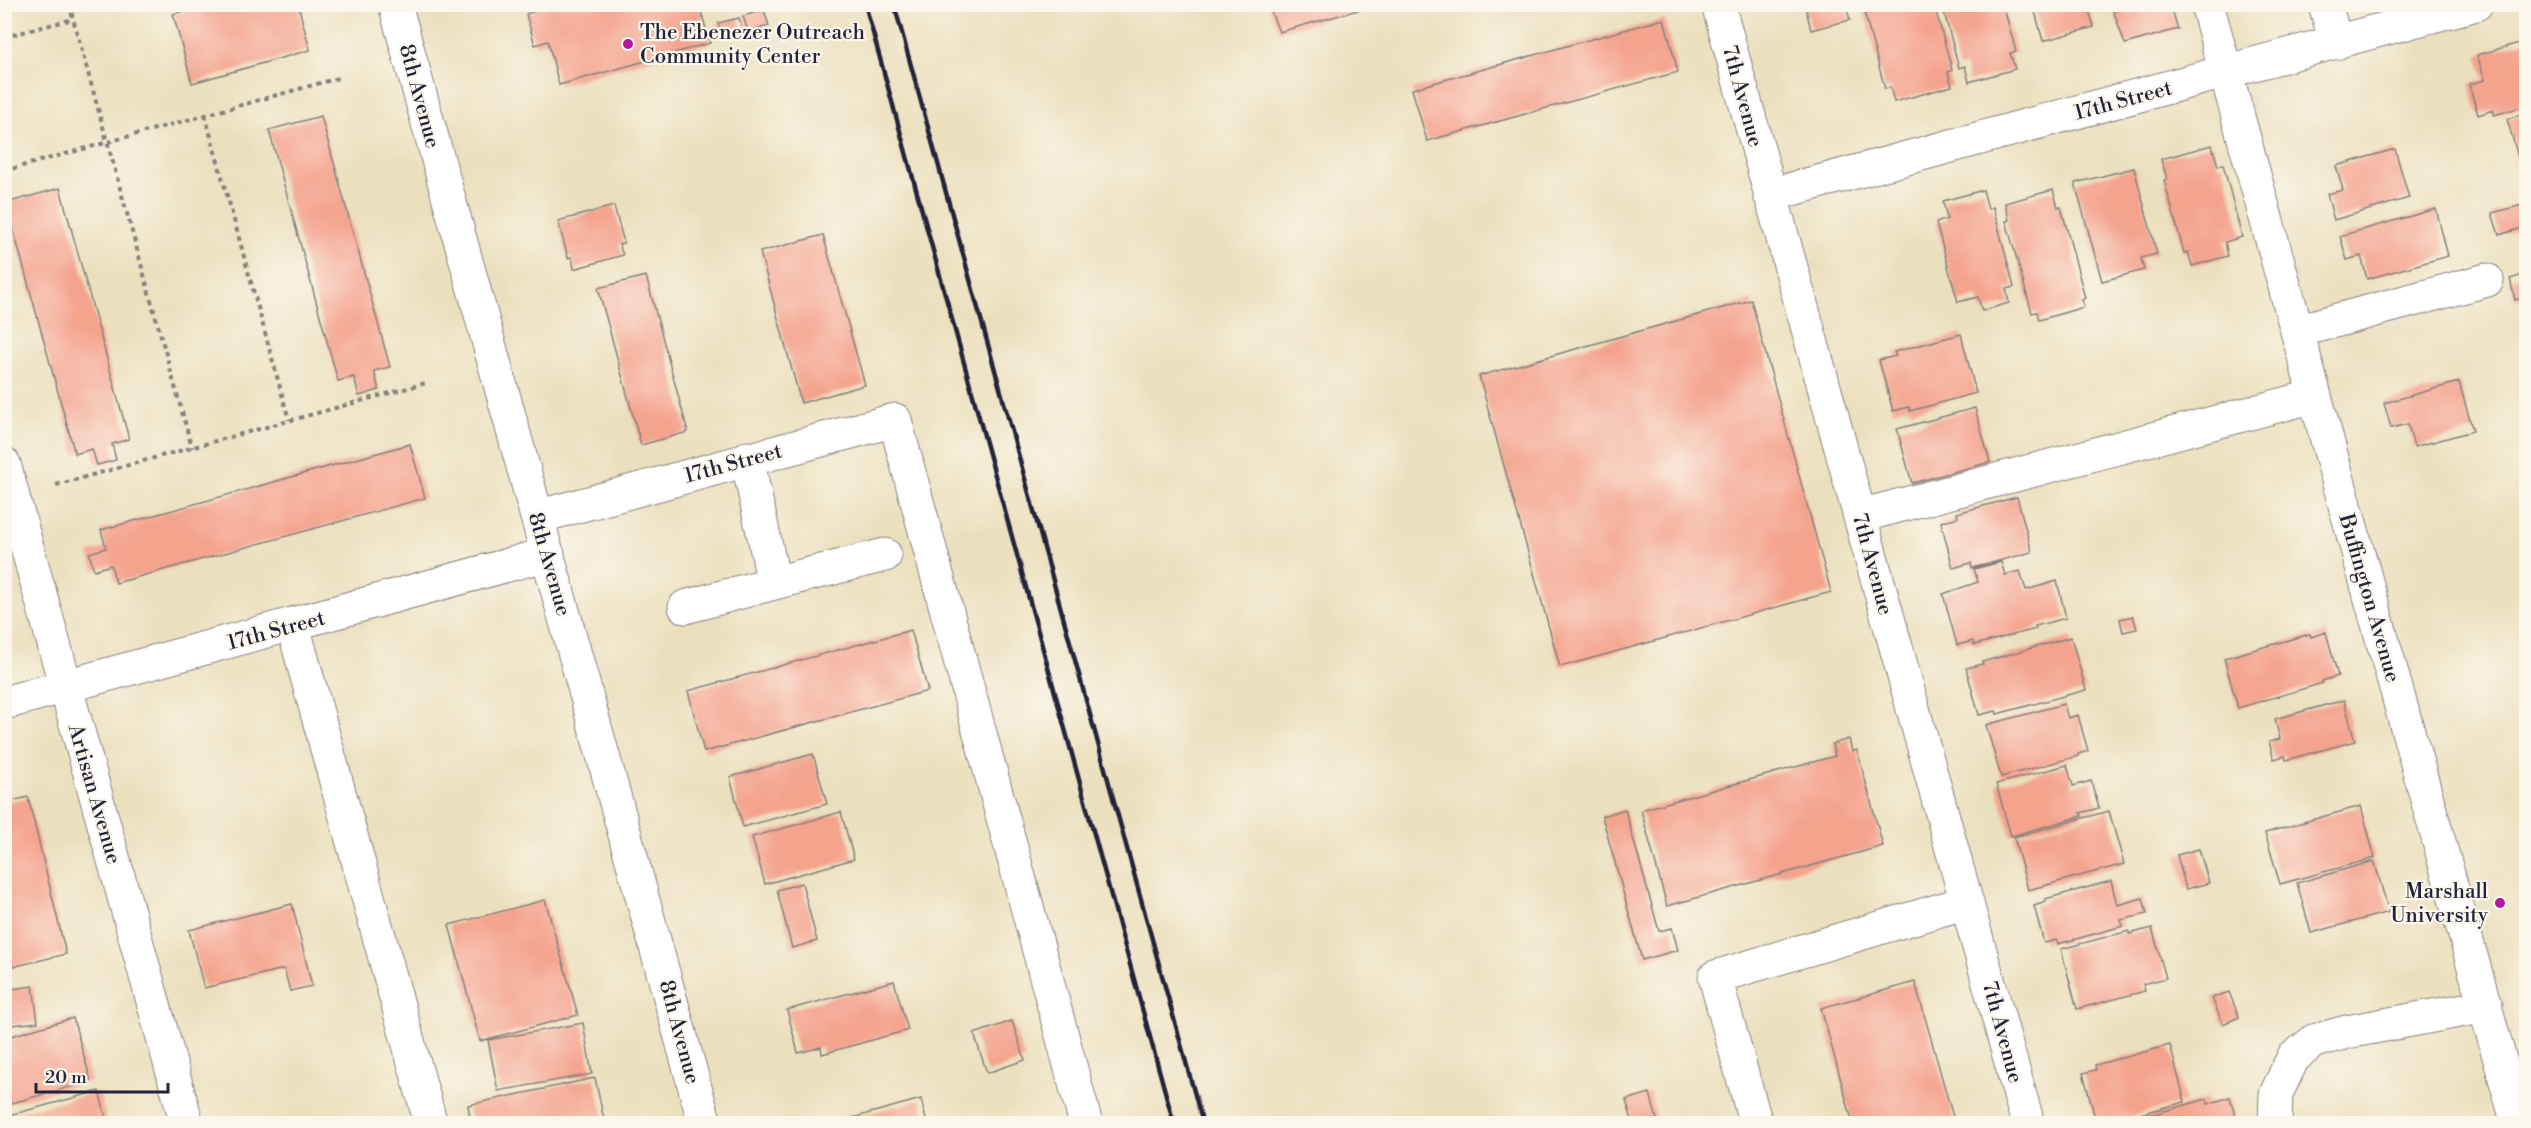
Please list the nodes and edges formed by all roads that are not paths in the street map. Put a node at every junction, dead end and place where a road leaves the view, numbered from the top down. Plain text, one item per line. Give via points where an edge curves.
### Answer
1 (395, 4) edge
2 (1718, 4) edge
3 (2207, 4) edge
4 (2325, 4) edge
5 (2476, 4) edge
6 (2336, 43) junction
7 (2228, 82) junction
8 (1770, 195) junction
9 (2487, 280) dead end
10 (2297, 331) junction
11 (2315, 396) junction
12 (747, 458) junction
13 (4, 464) edge
14 (537, 516) junction
15 (1860, 516) junction
16 (548, 555) junction
17 (885, 555) dead end
18 (774, 584) junction
19 (685, 607) dead end
20 (293, 626) junction
21 (65, 686) junction
22 (4, 703) edge
23 (1967, 902) junction
24 (2486, 1006) junction
25 (187, 1124) edge
26 (431, 1124) edge
27 (705, 1124) edge
28 (1086, 1124) edge
29 (1756, 1124) edge
30 (2028, 1124) edge
31 (2275, 1124) edge
32 (2518, 1124) edge

1 - 14 street, 8th Avenue
2 - 8 street, 7th Avenue
3 - 7 street, Buffington Avenue
4 - 6 street
5 - 6 street, 17th Street
6 - 7 street, 17th Street
7 - 8 street, 17th Street
7 - 10 street, Buffington Avenue
8 - 15 street, 7th Avenue
9 - 10 street
10 - 11 street, Buffington Avenue
11 - 15 street
11 - 24 street, Buffington Avenue
12 - 14 street, 17th Street
12 - 18 street
12 - 28 street, 17th Street via 895,420
13 - 21 street, Artisan Avenue
14 - 16 street, 8th Avenue
15 - 23 street, 7th Avenue
16 - 20 street, 17th Street
16 - 27 street, 8th Avenue
17 - 18 street
18 - 19 street
20 - 21 street, 17th Street
20 - 26 street
21 - 22 street, 17th Street
21 - 25 street, Artisan Avenue
23 - 29 street via 1715,976
23 - 30 street, 7th Avenue
24 - 31 street via 2314,1041 2293,1058 2276,1094
24 - 32 street, Buffington Avenue

